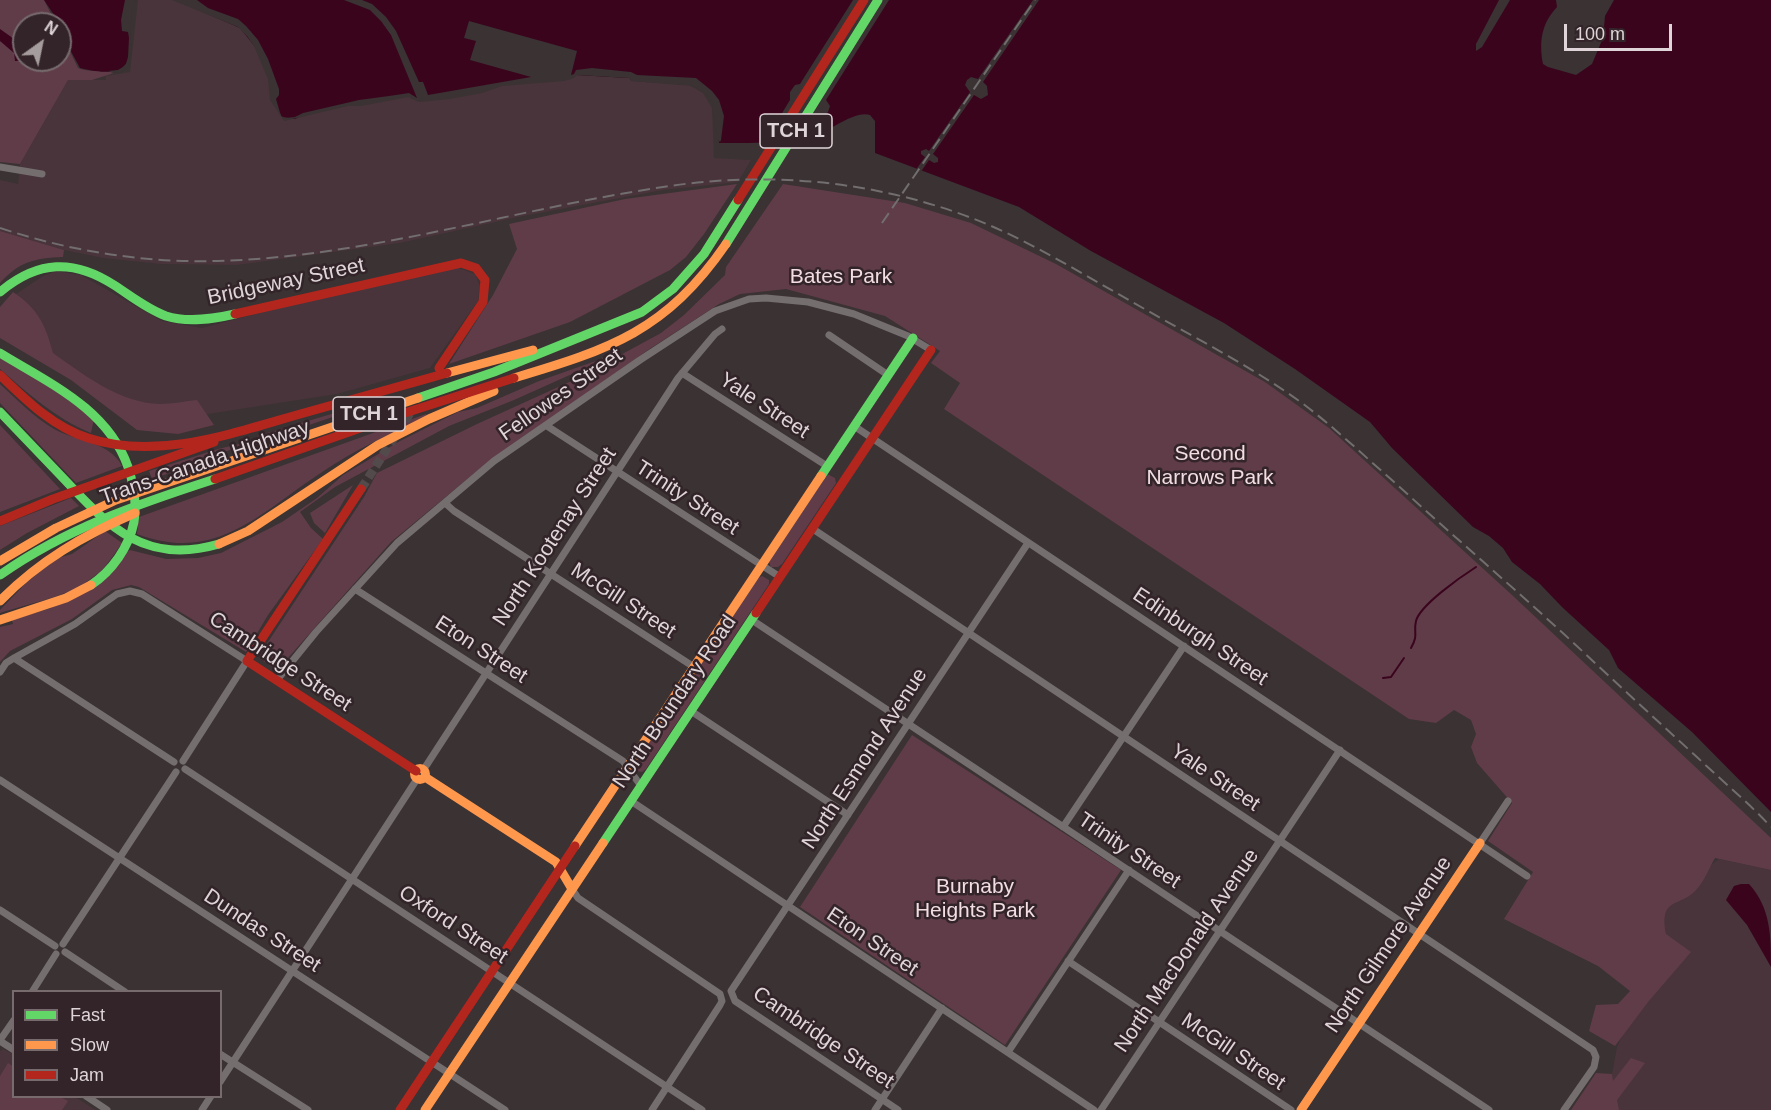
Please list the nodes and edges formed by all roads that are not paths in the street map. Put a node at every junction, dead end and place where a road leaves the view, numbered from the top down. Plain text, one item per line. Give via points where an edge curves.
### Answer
1 (864, 0) edge
2 (878, 0) edge
3 (0, 167) edge
4 (42, 174) dead end
5 (0, 292) edge
6 (722, 329) dead end
7 (829, 335) dead end
8 (584, 337) junction
9 (912, 338) junction
10 (931, 350) joint
11 (0, 353) edge
12 (591, 353) junction
13 (439, 368) dead end
14 (682, 373) junction
15 (0, 375) edge
16 (888, 375) junction
17 (0, 412) edge
18 (547, 426) junction
19 (854, 426) junction
20 (231, 434) junction
21 (873, 438) junction
22 (828, 466) junction
23 (616, 472) junction
24 (361, 489) tunnel mouth
25 (445, 503) junction
26 (116, 516) junction
27 (0, 521) edge
28 (813, 529) junction
29 (1028, 543) junction
30 (0, 561) edge
31 (762, 566) junction
32 (551, 574) junction
33 (0, 575) edge
34 (780, 577) junction
35 (355, 589) junction
36 (0, 601) edge
37 (0, 620) edge
38 (752, 620) junction
39 (969, 633) junction
40 (1184, 646) junction
41 (14, 658) junction
42 (247, 661) junction
43 (694, 667) junction
44 (0, 672) edge
45 (486, 673) junction
46 (277, 680) junction
47 (690, 711) junction
48 (908, 724) junction
49 (1123, 737) junction
50 (1340, 750) junction
51 (183, 760) junction
52 (174, 762) junction
53 (627, 767) junction
54 (185, 770) junction
55 (176, 772) junction
56 (420, 774) junction
57 (0, 780) edge
58 (641, 786) junction
59 (631, 801) junction
60 (1508, 801) dead end
61 (848, 815) junction
62 (1063, 827) junction
63 (1280, 841) junction
64 (1479, 843) junction
65 (119, 857) junction
66 (559, 870) junction
67 (1128, 870) junction
68 (1527, 876) dead end
69 (352, 879) junction
70 (572, 889) junction
71 (788, 906) junction
72 (0, 910) edge
73 (1220, 931) junction
74 (1420, 934) junction
75 (59, 944) junction
76 (65, 952) junction
77 (56, 954) junction
78 (1068, 962) junction
79 (493, 970) junction
80 (293, 971) junction
81 (510, 982) junction
82 (33, 990) edge
83 (122, 990) edge
84 (730, 994) joint
85 (942, 1008) junction
86 (1159, 1022) junction
87 (12, 1023) edge
88 (1359, 1024) junction
89 (0, 1041) edge
90 (1008, 1052) junction
91 (222, 1055) edge
92 (233, 1062) junction
93 (432, 1062) junction
94 (450, 1074) junction
95 (222, 1079) edge
96 (667, 1087) junction
97 (89, 1098) edge
98 (882, 1099) junction
99 (107, 1110) edge
100 (308, 1110) edge
101 (400, 1110) edge
102 (425, 1110) edge
103 (505, 1110) edge
104 (652, 1110) edge
105 (702, 1110) edge
106 (875, 1110) edge
107 (898, 1110) edge
108 (1094, 1110) edge
109 (1101, 1110) edge
110 (1291, 1110) edge
111 (1301, 1110) edge
112 (1489, 1110) edge
113 (1564, 1110) edge

1 - 8 main road, Trans-Canada Highway / TCH 1 via 704,254 673,289 642,312
2 - 12 main road, Trans-Canada Highway / TCH 1 via 714,261 682,299 651,324
3 - 4 street
5 - 13 main road, Bridgeway Street via 25,274 63,264 97,274 159,313 192,320 218,318 461,263 476,268 485,280 483,302
6 - 14 street, North Kootenay Street
7 - 16 street
8 - 20 main road
8 - 30 main road, Trans-Canada Highway / TCH 1 via 494,372 116,500 39,536
9 - 10 street, Fellowes Street
9 - 16 main road, North Boundary Road
9 - 18 street, Fellowes Street via 854,314 808,302 766,298 740,301 696,323
10 - 21 main road, North Boundary Road
11 - 37 main road via 90,410 114,435 124,453 136,501 128,541 106,573 72,595
12 - 17 main road via 388,439 253,527 229,541 198,550 148,546 120,532 98,515
12 - 26 main road, Trans-Canada Highway / TCH 1 via 370,424
14 - 22 street, Yale Street
14 - 23 street, North Kootenay Street
15 - 20 main road via 46,417 102,442 177,443
16 - 19 main road, North Boundary Road
18 - 23 street, Trinity Street
18 - 25 street, Fellowes Street via 494,462
19 - 21 street, Edinburgh Street
19 - 22 main road, North Boundary Road
20 - 27 main road
21 - 28 main road, North Boundary Road
21 - 29 street, Edinburgh Street
22 - 31 main road, North Boundary Road
23 - 31 street, Trinity Street
23 - 32 street, North Kootenay Street
24 - 42 main road
25 - 32 street, McGill Street
25 - 35 street, Fellowes Street via 397,543
26 - 33 main road, Trans-Canada Highway / TCH 1 via 58,539
26 - 36 main road via 42,563
28 - 34 main road, North Boundary Road
28 - 39 street, Yale Street
29 - 39 street, North Esmond Avenue
29 - 40 street, Edinburgh Street
31 - 34 street, Trinity Street
31 - 43 main road, North Boundary Road
32 - 43 street, McGill Street
32 - 45 street, North Kootenay Street
34 - 38 main road, North Boundary Road
35 - 45 street, Eton Street
35 - 46 street, Fellowes Street
38 - 47 main road, North Boundary Road
38 - 48 street, Trinity Street
39 - 48 street, North Esmond Avenue
39 - 49 street, Yale Street
40 - 49 street
40 - 50 street, Edinburgh Street
41 - 42 street, Cambridge Street via 130,591 142,594
41 - 44 street
41 - 52 street
42 - 46 main road, Cambridge Street
42 - 51 street
43 - 53 main road, North Boundary Road
45 - 53 street, Eton Street
45 - 56 street, North Kootenay Street
46 - 56 main road, Cambridge Street
47 - 58 main road, North Boundary Road
47 - 61 street
48 - 61 street, North Esmond Avenue
48 - 62 street, Trinity Street
49 - 62 street
49 - 63 street, Yale Street
50 - 63 street, North MacDonald Avenue
50 - 64 street, Edinburgh Street
51 - 52 street
51 - 54 street
52 - 55 street
53 - 58 street, Eton Street
53 - 66 main road, North Boundary Road
54 - 55 street
54 - 69 street, Oxford Street
55 - 65 street
56 - 66 main road, Cambridge Street via 556,862
56 - 69 street, North Kootenay Street
57 - 65 street, Dundas Street
58 - 59 main road, North Boundary Road
59 - 70 main road, North Boundary Road
59 - 71 street, Eton Street
60 - 64 street, North Gilmore Avenue
61 - 71 street, North Esmond Avenue
62 - 67 street, Trinity Street
63 - 73 street, North MacDonald Avenue
63 - 74 street, Yale Street
64 - 68 street, Edinburgh Street
64 - 74 main road, North Gilmore Avenue
65 - 75 street
65 - 80 street, Dundas Street
66 - 70 main road, Cambridge Street
66 - 79 main road, North Boundary Road
67 - 73 street, Trinity Street
67 - 78 street
69 - 79 street, Oxford Street
69 - 80 street, North Kootenay Street
70 - 81 main road, North Boundary Road
70 - 96 street, Cambridge Street via 579,898 721,996 720,1005
71 - 84 street, North Esmond Avenue
71 - 85 street, Eton Street
72 - 75 street
73 - 86 street, North MacDonald Avenue
73 - 88 street, Trinity Street
74 - 88 main road, North Gilmore Avenue
74 - 113 street, Yale Street via 1593,1050 1594,1067
75 - 76 street via 66,946
75 - 77 street via 54,949
76 - 77 street
76 - 83 street
77 - 82 street
78 - 86 street, McGill Street
78 - 90 street
79 - 81 street, Oxford Street
79 - 93 main road, North Boundary Road
80 - 92 street, North Kootenay Street
80 - 93 street, Dundas Street
81 - 94 main road, North Boundary Road
81 - 96 street, Oxford Street
84 - 98 street, Cambridge Street
85 - 90 street, Eton Street
85 - 98 street
86 - 109 street, North MacDonald Avenue
86 - 110 street, McGill Street
87 - 89 street
88 - 111 main road, North Gilmore Avenue
88 - 112 street, Trinity Street
90 - 108 street, Eton Street
91 - 92 street
92 - 95 street, North Kootenay Street
92 - 100 street
93 - 94 street, Dundas Street
93 - 101 main road, North Boundary Road
94 - 102 main road, North Boundary Road
94 - 103 street, Dundas Street
96 - 104 street
96 - 105 street, Oxford Street
97 - 99 street
98 - 106 street
98 - 107 street, Cambridge Street

